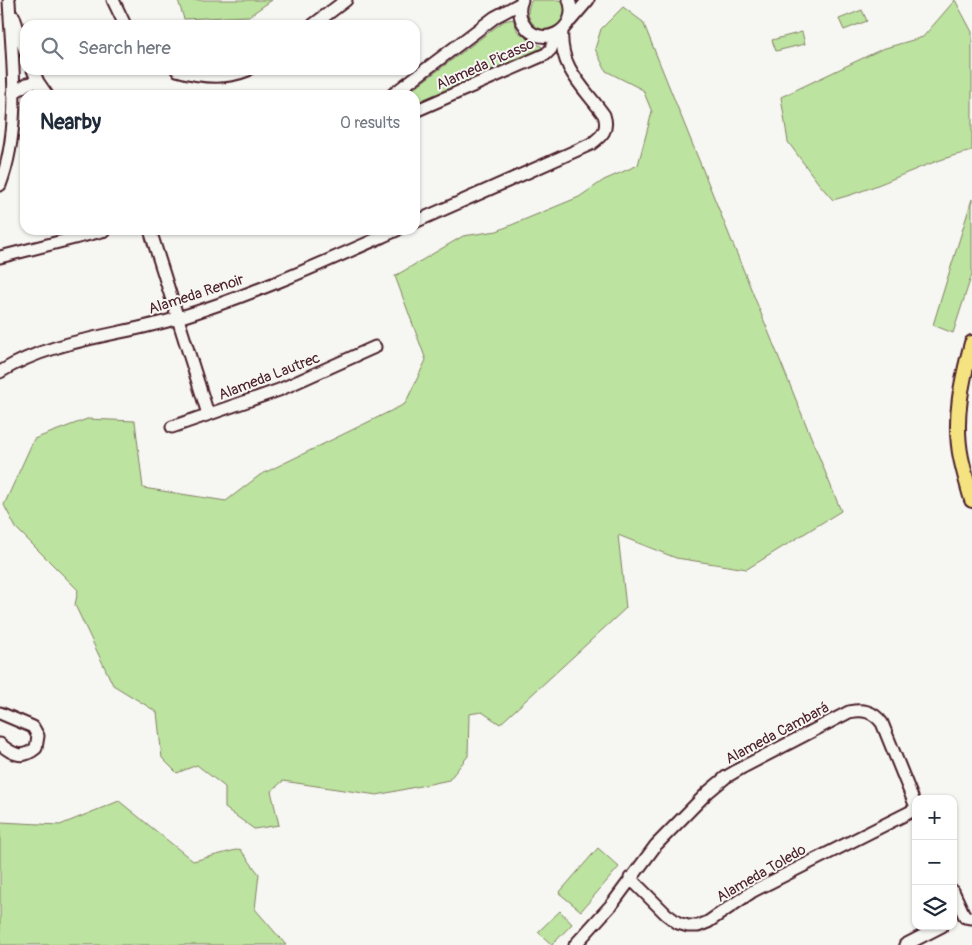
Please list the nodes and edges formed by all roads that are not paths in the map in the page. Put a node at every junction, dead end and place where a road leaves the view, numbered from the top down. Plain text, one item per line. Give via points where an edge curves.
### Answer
1 (9, 0) edge
2 (113, 0) edge
3 (346, 0) edge
4 (588, 0) edge
5 (522, 1) edge
6 (570, 1) edge
7 (123, 20) edge
8 (320, 20) edge
9 (562, 30) junction
10 (20, 34) edge
11 (420, 74) edge
12 (34, 75) edge
13 (199, 75) edge
14 (230, 75) edge
15 (418, 75) edge
16 (38, 82) junction
17 (44, 90) edge
18 (399, 90) edge
19 (13, 93) junction
20 (420, 109) edge
21 (0, 185) edge
22 (420, 220) edge
23 (86, 235) edge
24 (152, 235) edge
25 (385, 235) edge
26 (0, 257) edge
27 (178, 318) junction
28 (972, 343) edge
29 (375, 348) dead end
30 (0, 372) edge
31 (972, 380) edge
32 (208, 414) junction
33 (172, 427) dead end
34 (972, 469) edge
35 (972, 500) edge
36 (0, 713) edge
37 (0, 744) edge
38 (912, 798) edge
39 (912, 810) edge
40 (630, 878) junction
41 (957, 898) edge
42 (968, 917) edge
43 (934, 930) edge
44 (574, 945) edge
45 (905, 945) edge

1 - 10 street
1 - 19 street
2 - 7 street
3 - 8 street
4 - 9 street, Alameda Picasso
5 - 9 street, Alameda Picasso via 520,12 526,27 539,36
5 - 11 street, Alameda Picasso via 495,17
6 - 9 street, Alameda Picasso via 571,17
9 - 20 street, Alameda Picasso via 546,54
9 - 22 street via 563,55 604,115 604,133 591,144
12 - 16 street
13 - 14 street
15 - 18 street, Alameda Picasso
16 - 17 street
16 - 19 street via 27,84
19 - 21 street via 13,126
23 - 26 street
24 - 27 street
25 - 27 street, Alameda Renoir via 268,286
27 - 30 street, Alameda Renoir via 55,348
27 - 32 street
28 - 35 main road via 962,383 958,422 961,457
29 - 32 street, Alameda Lautrec via 279,390
31 - 34 main road via 967,437
32 - 33 street, Alameda Lautrec
36 - 37 street via 33,726 38,736 36,748 19,756
38 - 40 street, Alameda Cambará via 878,717 865,710 849,712 726,777 656,845
39 - 40 street, Alameda Toledo via 753,891 698,926 678,923
40 - 44 street, Alameda Cambará via 613,903
41 - 42 street
43 - 45 street

